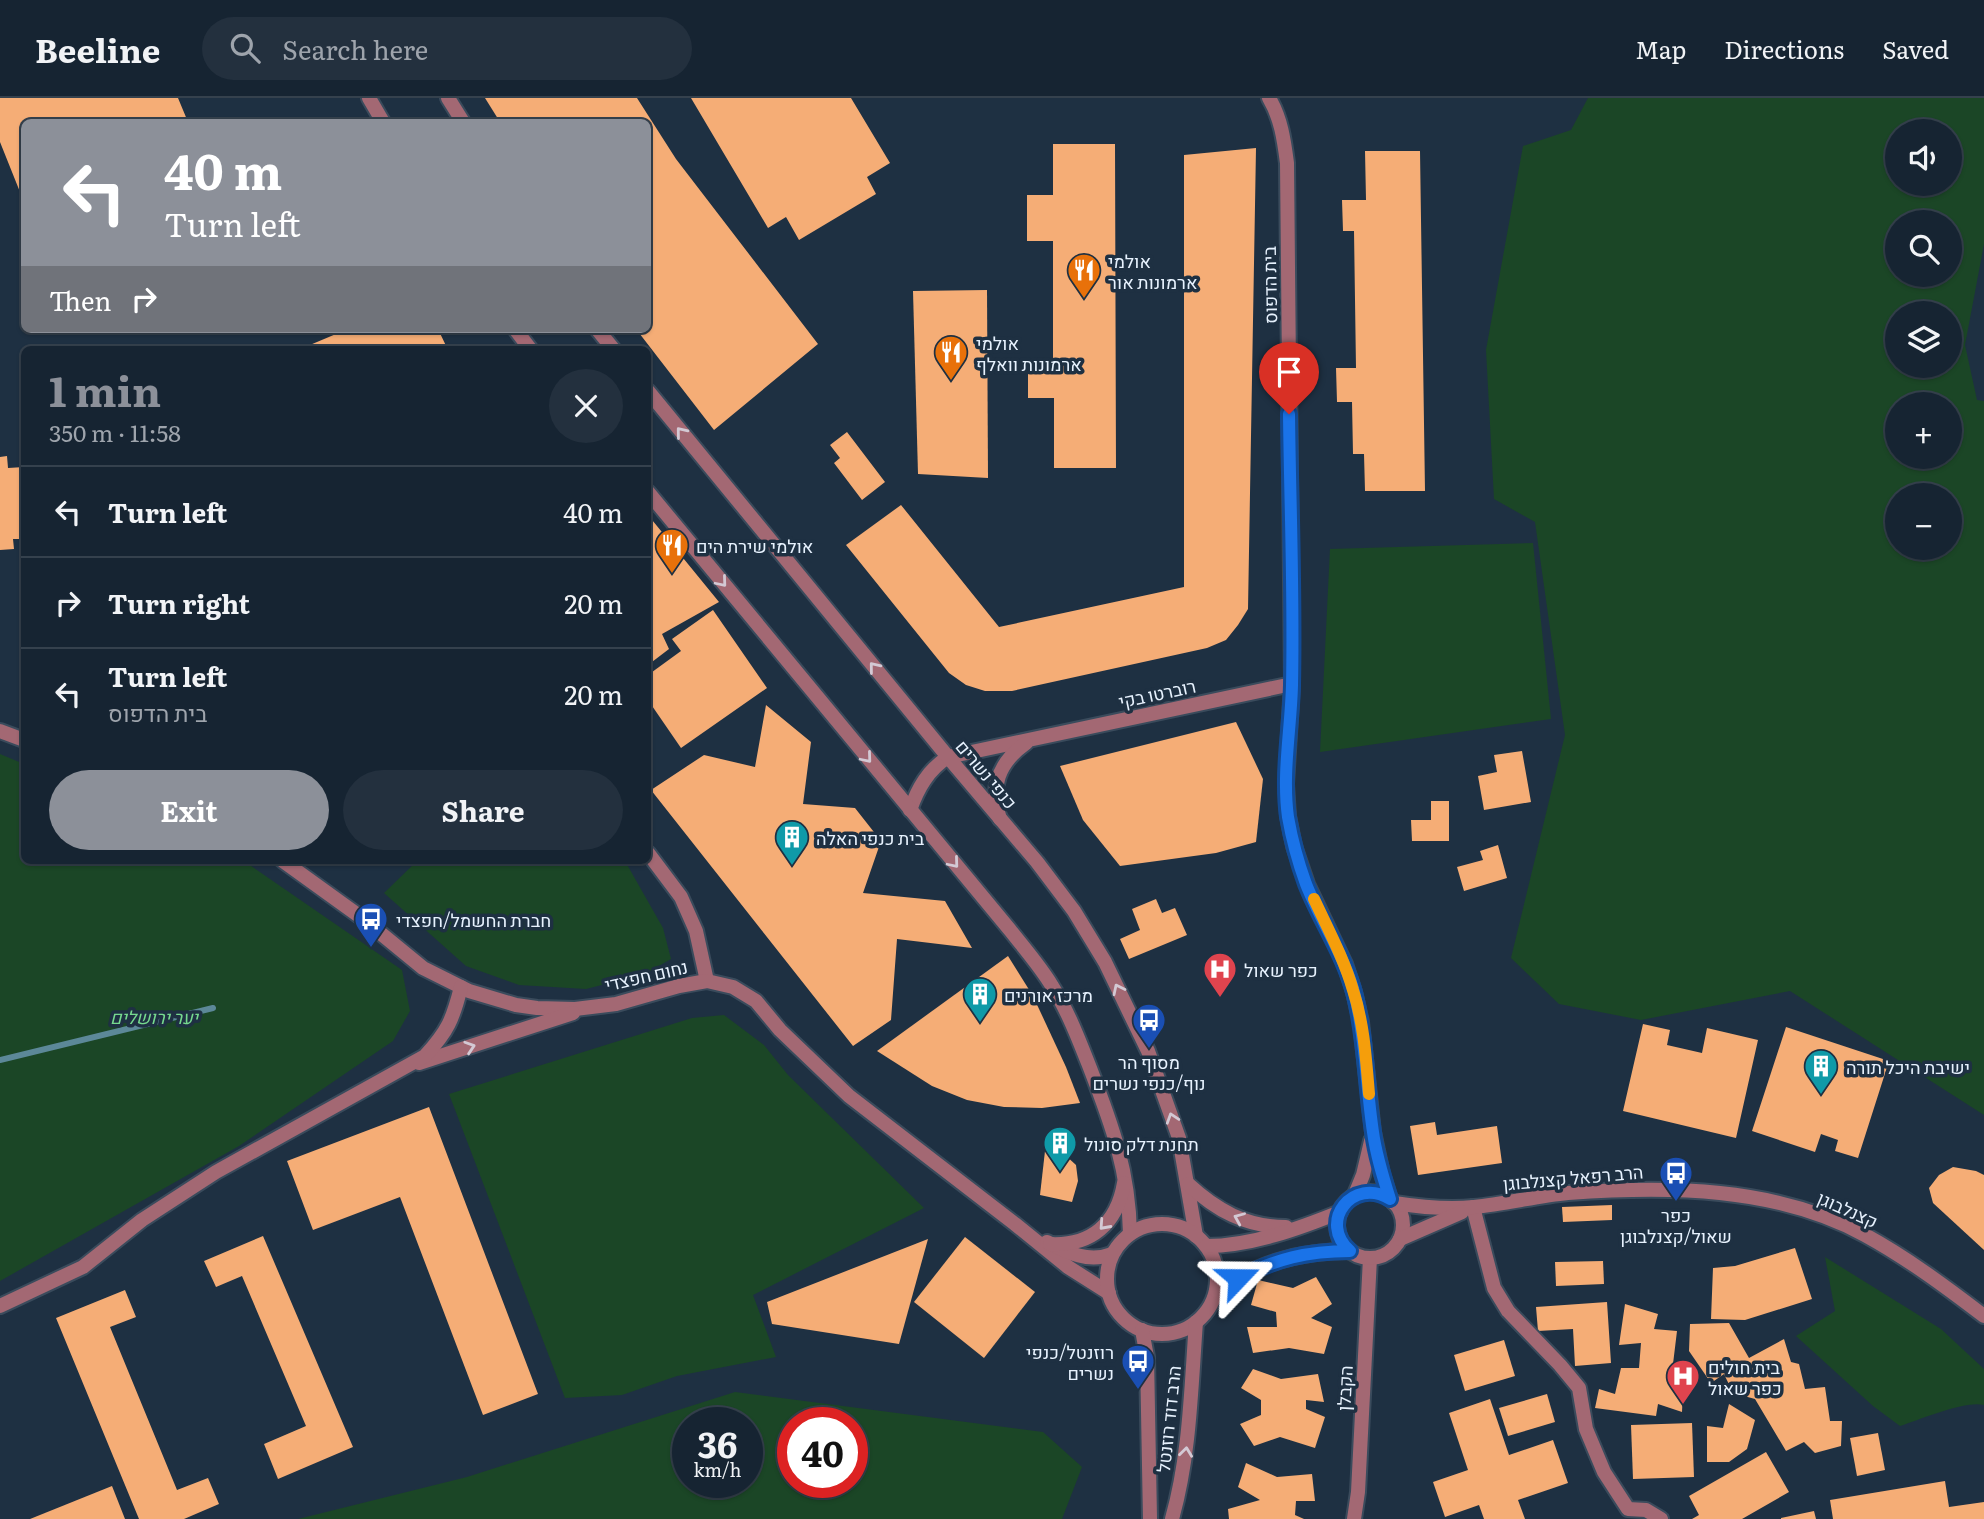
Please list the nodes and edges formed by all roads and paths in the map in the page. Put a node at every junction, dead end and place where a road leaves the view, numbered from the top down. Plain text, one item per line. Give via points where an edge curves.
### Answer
1 (369, 98) edge
2 (448, 98) edge
3 (1269, 98) edge
4 (381, 119) edge
5 (461, 119) edge
6 (651, 395) edge
7 (651, 496) edge
8 (1292, 684) junction
9 (0, 731) edge
10 (21, 739) edge
11 (1030, 740) junction
12 (948, 757) junction
13 (911, 810) junction
14 (1000, 819) junction
15 (651, 857) edge
16 (287, 864) edge
17 (707, 981) junction
18 (461, 987) junction
19 (592, 1007) junction
20 (405, 1068) junction
21 (1373, 1132) junction
22 (1125, 1172) junction
23 (1188, 1184) junction
24 (1676, 1190) joint
25 (1354, 1196) junction
26 (1392, 1201) junction
27 (1473, 1207) junction
28 (1340, 1212) junction
29 (1015, 1224) junction
30 (1299, 1227) junction
31 (1130, 1234) junction
32 (1400, 1239) junction
33 (1201, 1241) junction
34 (1050, 1244) junction
35 (1350, 1251) junction
36 (1112, 1254) junction
37 (1370, 1258) junction
38 (1216, 1291) junction
39 (1109, 1293) junction
40 (0, 1306) edge
41 (1984, 1316) edge
42 (1196, 1322) junction
43 (1142, 1330) junction
44 (1150, 1519) edge
45 (1172, 1519) edge
46 (1354, 1519) edge
47 (1661, 1519) edge

1 - 4 street
2 - 5 street
3 - 8 street, בית הדפוס via 1283,134 1287,163
12 -> 6 street, כנפי נשרים
7 -> 13 street
8 - 11 street, רוברטו בקי
8 - 21 street, בית הדפוס via 1288,816 1307,884 1354,992
9 - 10 street
11 - 12 street, רוברטו בקי
11 - 14 street via 1008,758 999,775 995,796
12 - 13 street via 924,780
12 - 14 street, כנפי נשרים
13 -> 22 street via 1051,983 1079,1040
23 -> 14 street, כנפי נשרים via 1166,1098 1105,962 1074,911
15 - 17 street via 681,897 696,931
16 - 18 street, נחום חפצדי via 423,968
17 - 19 street, נחום חפצדי
17 - 29 street, נחום חפצדי via 733,986 756,1001 849,1096
18 - 19 street, נחום חפצדי via 516,1005
18 - 20 street via 443,1036 425,1056
20 -> 19 street
20 - 40 street via 216,1172 142,1220 83,1267
21 - 25 street, בית הדפוס
21 - 26 street, בית הדפוס
22 - 31 street
22 -> 34 street via 1118,1205 1101,1229 1075,1243
30 -> 23 street via 1261,1226 1238,1219
23 - 33 street, כנפי נשרים
24 - 27 street, הרב רפאל קצנלבוגן via 1564,1194
24 - 41 street, קצנלבוגן via 1738,1195 1816,1214 1864,1235
25 - 26 street via 1375,1193
25 - 28 street
26 - 27 street, הרב רפאל קצנלבוגן via 1436,1208
26 - 32 street via 1403,1222
27 - 32 street, הרב רפאל קצנלבוגן
27 - 47 street via 1494,1288 1508,1311 1579,1388 1586,1429 1604,1472 1628,1509 1646,1510
28 - 30 street
28 - 35 street via 1338,1233
29 - 34 street, נחום חפצדי
29 - 39 street, נחום חפצדי
30 - 33 street via 1241,1242
31 - 33 street via 1161,1224 1182,1228
31 - 36 street
32 - 37 street via 1385,1255
33 - 38 street via 1214,1261
34 - 36 street, נחום חפצדי via 1081,1257
35 - 37 street
35 - 38 street via 1289,1258 1250,1271
36 - 39 street
37 - 46 street, הקבלן
38 - 42 street
39 - 43 street via 1122,1317
42 - 43 street via 1172,1333
45 -> 42 street, הרב דוד רוזנטל via 1183,1474
43 - 44 street, הרב דוד רוזנטל via 1147,1357

